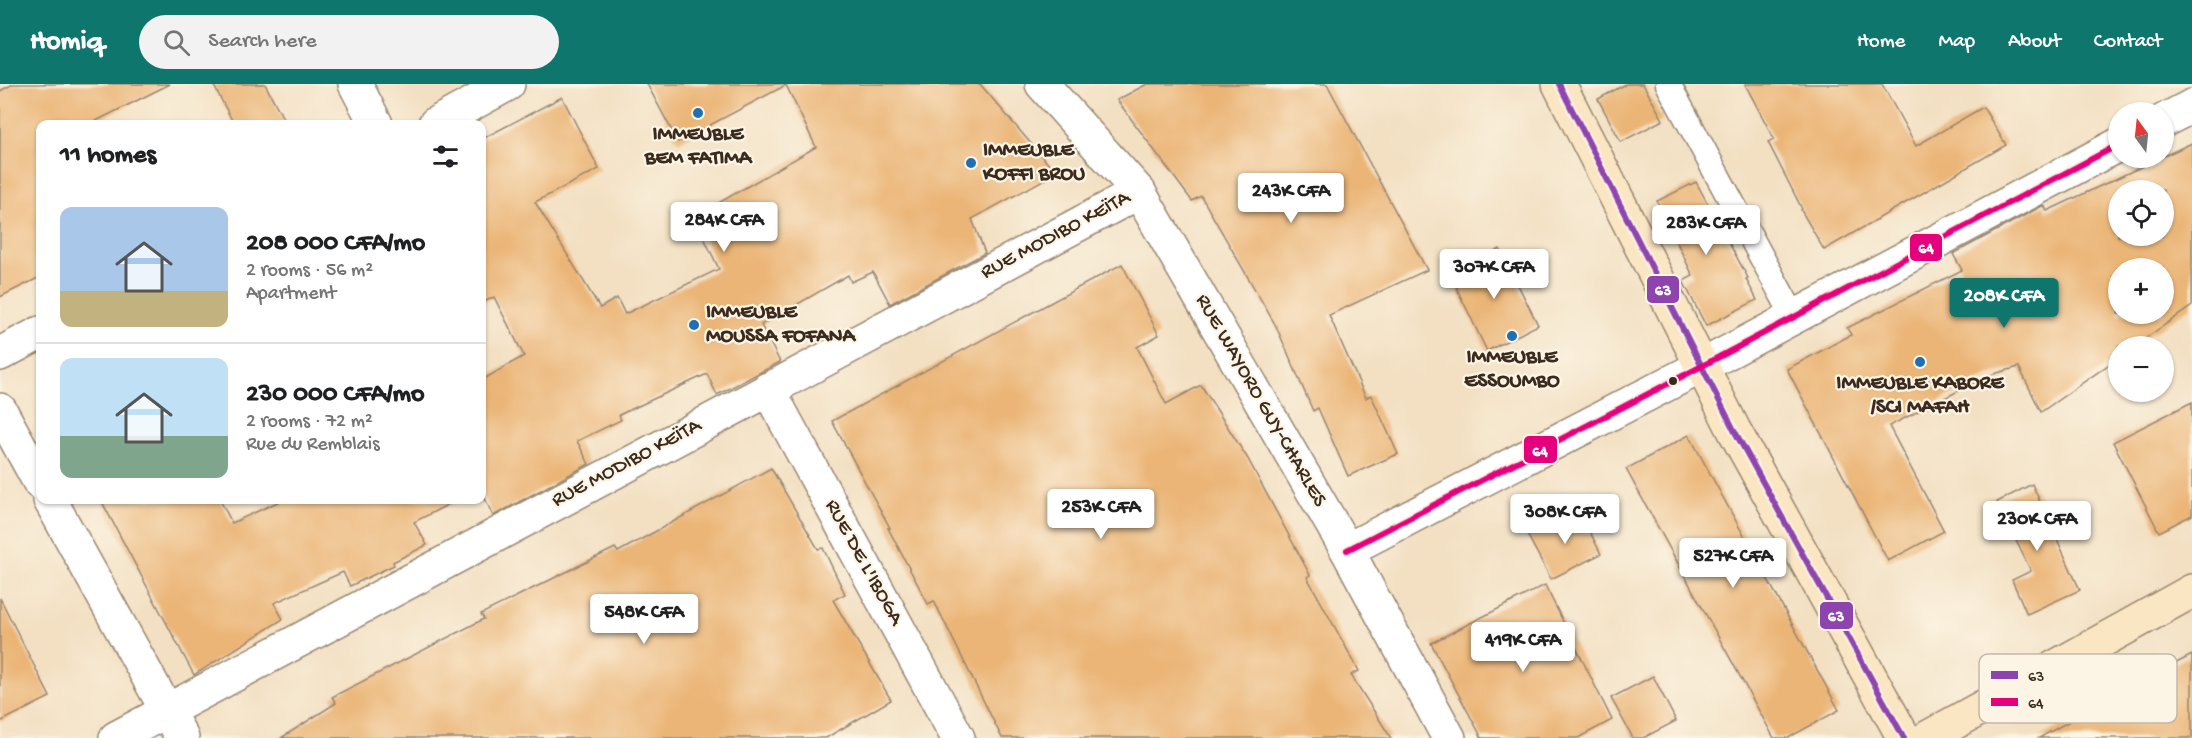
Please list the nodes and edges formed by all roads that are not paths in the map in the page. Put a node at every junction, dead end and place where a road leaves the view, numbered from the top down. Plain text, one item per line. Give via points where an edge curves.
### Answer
1 (355, 84) edge
2 (508, 84) edge
3 (1042, 84) edge
4 (1559, 84) edge
5 (1668, 84) edge
6 (2192, 106) edge
7 (2174, 116) edge
8 (374, 120) edge
9 (442, 120) edge
10 (2108, 150) edge
11 (1138, 192) junction
12 (1794, 316) junction
13 (36, 335) edge
14 (0, 354) edge
15 (1702, 366) junction
16 (768, 389) junction
17 (0, 410) edge
18 (36, 476) edge
19 (52, 504) edge
20 (1347, 550) junction
21 (2192, 591) edge
22 (2078, 654) edge
23 (1979, 709) edge
24 (175, 725) edge
25 (116, 738) edge
26 (958, 738) edge
27 (1449, 738) edge
28 (1904, 738) edge
29 (1927, 738) edge

1 - 8 street
2 - 9 street
3 - 11 street, RUE WAYORO GUY-CHARLES
4 - 15 street
5 - 12 lane
6 - 7 street
10 - 12 street
11 - 16 street, RUE MODIBO KEÏTA
11 - 20 street, RUE WAYORO GUY-CHARLES
12 - 15 street
13 - 14 street
15 - 20 street
15 - 28 street
16 - 24 street, RUE MODIBO KEÏTA
16 - 26 street, RUE DE L'IBOGA
17 - 18 street
19 - 24 street
20 - 27 street, RUE WAYORO GUY-CHARLES
21 - 22 street
23 - 29 street
24 - 25 street, RUE MODIBO KEÏTA

